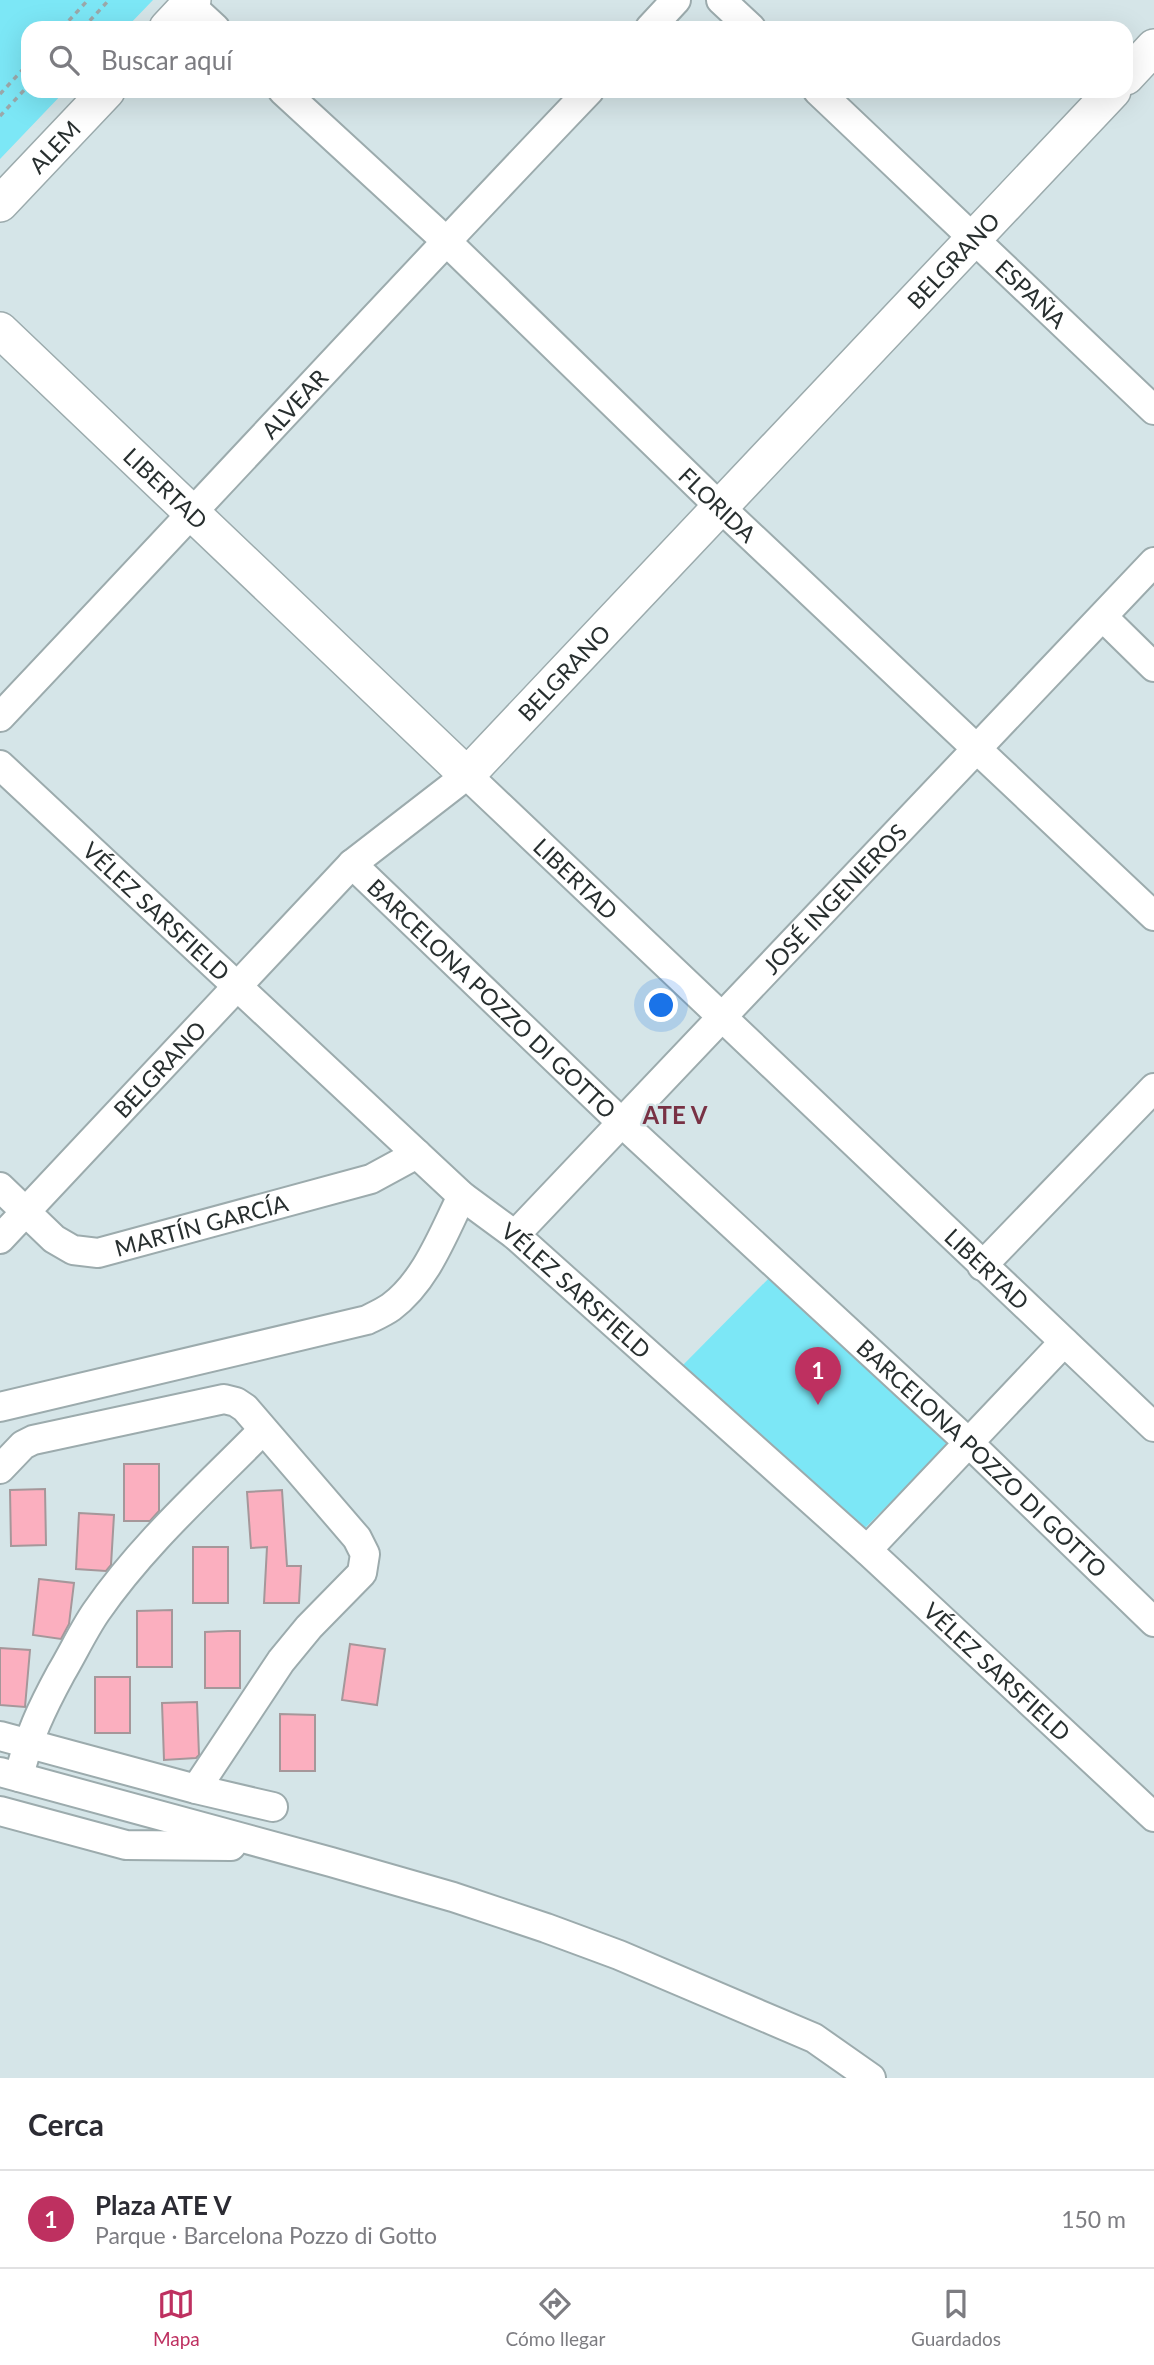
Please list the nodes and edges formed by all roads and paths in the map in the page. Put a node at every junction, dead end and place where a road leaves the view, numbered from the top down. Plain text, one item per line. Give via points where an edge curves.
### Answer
1 (88, 0) edge
2 (109, 0) edge
3 (676, 0) edge
4 (721, 0) edge
5 (183, 11) edge
6 (68, 21) edge
7 (90, 21) edge
8 (202, 21) edge
9 (656, 21) edge
10 (744, 21) edge
11 (21, 72) edge
12 (0, 94) edge
13 (21, 94) edge
14 (100, 98) edge
15 (291, 98) edge
16 (582, 98) edge
17 (825, 98) edge
18 (1105, 98) edge
19 (0, 116) edge
20 (0, 204) edge
21 (974, 238) junction
22 (446, 240) junction
23 (0, 330) edge
24 (1154, 410) edge
25 (720, 507) junction
26 (193, 514) junction
27 (1154, 562) edge
28 (1102, 617) junction
29 (1154, 667) edge
30 (0, 717) edge
31 (975, 749) junction
32 (0, 765) edge
33 (467, 775) junction
34 (352, 864) junction
35 (1154, 916) edge
36 (237, 985) junction
37 (721, 1018) junction
38 (1154, 1088) edge
39 (621, 1122) junction
40 (417, 1154) junction
41 (0, 1187) edge
42 (461, 1196) junction
43 (26, 1211) junction
44 (515, 1235) junction
45 (0, 1239) edge
46 (982, 1266) junction
47 (1064, 1342) junction
48 (0, 1407) edge
49 (1154, 1427) edge
50 (263, 1430) junction
51 (33, 1440) junction
52 (970, 1443) junction
53 (0, 1446) edge
54 (0, 1469) edge
55 (867, 1550) junction
56 (1154, 1622) edge
57 (13, 1740) edge
58 (10, 1774) edge
59 (196, 1789) junction
60 (273, 1807) dead end
61 (0, 1811) edge
62 (1154, 1817) edge
63 (269, 1846) junction
64 (871, 2078) edge

1 - 6 path
2 - 7 path
3 - 9 street
4 - 10 street
5 - 8 street
11 - 12 path
13 - 19 path
14 - 20 main road, ALEM
15 - 22 street, FLORIDA
16 - 22 street, ALVEAR
17 - 21 street, ESPAÑA
18 - 21 main road, BELGRANO
21 - 24 street, ESPAÑA
21 - 25 main road, BELGRANO
22 - 25 street, FLORIDA
22 - 26 street, ALVEAR
23 - 26 main road, LIBERTAD
25 - 31 street, FLORIDA
25 - 33 main road, BELGRANO
26 - 30 street, ALVEAR
26 - 33 main road, LIBERTAD
27 - 28 street, JOSÉ INGENIEROS
28 - 29 street
28 - 31 street, JOSÉ INGENIEROS
31 - 35 street, FLORIDA
31 - 37 street, JOSÉ INGENIEROS
32 - 36 street, VÉLEZ SARSFIELD
33 - 34 street, BELGRANO
33 - 37 street, LIBERTAD
34 - 36 street, BELGRANO
34 - 39 street, BARCELONA POZZO DI GOTTO
36 - 40 street, VÉLEZ SARSFIELD
36 - 43 street, BELGRANO
37 - 39 street, JOSÉ INGENIEROS
37 - 46 street, LIBERTAD
38 - 46 street
39 - 44 street, JOSÉ INGENIEROS
39 - 52 street, BARCELONA POZZO DI GOTTO
40 - 42 street, VÉLEZ SARSFIELD
40 - 43 street, MARTÍN GARCÍA via 371,1180 98,1253 73,1250 54,1239
41 - 43 street, MARTÍN GARCÍA
42 - 44 street, VÉLEZ SARSFIELD
42 - 48 street via 432,1256 406,1293 367,1320
43 - 45 street, BELGRANO
44 - 55 street, VÉLEZ SARSFIELD
46 - 47 street, LIBERTAD
47 - 49 street, LIBERTAD
47 - 52 street
50 - 51 street via 244,1408 224,1399
50 - 57 street via 134,1562 96,1613 51,1692
50 - 59 street via 357,1538 365,1554 362,1573 281,1661
51 - 53 street
51 - 54 street
52 - 55 street
52 - 56 street, BARCELONA POZZO DI GOTTO
55 - 62 street, VÉLEZ SARSFIELD
57 - 58 street
57 - 59 street
58 - 63 street
59 - 60 street
61 - 63 street via 126,1845
63 - 64 street via 453,1897 619,1955 814,2038

